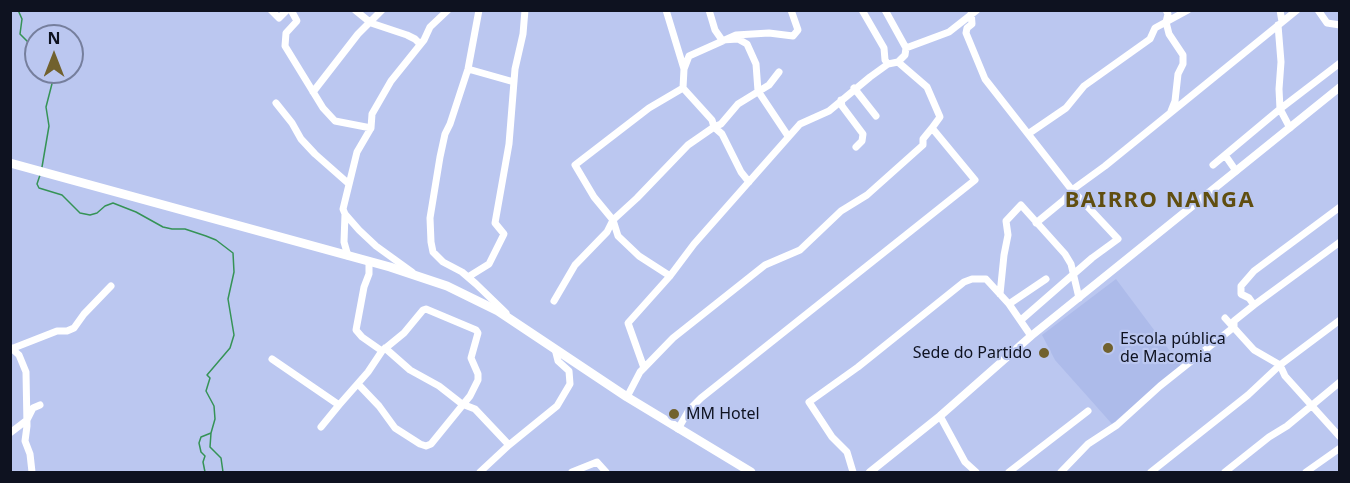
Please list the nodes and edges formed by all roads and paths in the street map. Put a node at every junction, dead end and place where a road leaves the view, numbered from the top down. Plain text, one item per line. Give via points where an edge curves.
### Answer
1 (271, 10) edge
2 (289, 10) edge
3 (355, 10) edge
4 (382, 10) edge
5 (448, 10) edge
6 (479, 10) edge
7 (525, 10) edge
8 (666, 10) edge
9 (709, 10) edge
10 (791, 10) edge
11 (862, 10) edge
12 (885, 10) edge
13 (1166, 10) edge
14 (1188, 10) edge
15 (1280, 10) edge
16 (1297, 10) edge
17 (1318, 10) edge
18 (973, 12) edge
19 (371, 22) junction
20 (1166, 22) junction
21 (1280, 24) junction
22 (1340, 25) edge
23 (722, 40) junction
24 (420, 44) junction
25 (906, 48) junction
26 (898, 62) junction
27 (1340, 63) edge
28 (888, 64) junction
29 (468, 69) junction
30 (684, 69) junction
31 (779, 72) dead end
32 (514, 82) junction
33 (1340, 87) edge
34 (683, 88) junction
35 (855, 88) junction
36 (758, 91) junction
37 (313, 92) junction
38 (841, 100) junction
39 (276, 103) dead end
40 (1280, 108) junction
41 (1170, 113) junction
42 (876, 116) dead end
43 (714, 127) junction
44 (371, 128) junction
45 (932, 128) junction
46 (1290, 128) junction
47 (1028, 134) junction
48 (788, 136) junction
49 (856, 147) dead end
50 (1225, 155) junction
51 (10, 164) edge
52 (1213, 165) dead end
53 (1236, 171) junction
54 (749, 182) junction
55 (349, 184) junction
56 (1072, 190) junction
57 (1340, 207) edge
58 (345, 214) junction
59 (614, 220) junction
60 (1036, 223) junction
61 (344, 242) junction
62 (1340, 242) edge
63 (335, 252) junction
64 (348, 256) junction
65 (369, 261) junction
66 (417, 275) junction
67 (670, 276) junction
68 (1074, 276) junction
69 (468, 277) junction
70 (1046, 279) dead end
71 (111, 286) dead end
72 (1000, 294) junction
73 (1079, 298) junction
74 (554, 301) dead end
75 (1009, 304) junction
76 (1254, 305) junction
77 (1225, 318) dead end
78 (512, 320) junction
79 (1021, 320) junction
80 (1340, 320) edge
81 (1234, 327) junction
82 (1031, 336) junction
83 (554, 348) junction
84 (11, 349) edge
85 (384, 350) junction
86 (272, 359) dead end
87 (1280, 365) junction
88 (644, 369) junction
89 (1340, 382) edge
90 (358, 384) junction
91 (627, 397) junction
92 (462, 404) junction
93 (40, 405) dead end
94 (339, 405) junction
95 (1311, 405) junction
96 (1088, 411) dead end
97 (940, 416) junction
98 (27, 420) junction
99 (321, 427) dead end
100 (678, 429) junction
101 (10, 433) edge
102 (1340, 437) edge
103 (509, 445) junction
104 (1340, 448) edge
105 (32, 472) edge
106 (480, 472) edge
107 (572, 472) edge
108 (606, 472) edge
109 (751, 472) edge
110 (853, 472) edge
111 (870, 472) edge
112 (976, 472) edge
113 (1009, 472) edge
114 (1061, 472) edge
115 (1151, 472) edge
116 (1225, 472) edge
117 (1306, 472) edge

1 - 2 street via 279,18
2 - 37 street via 297,21 285,33 285,46
3 - 19 street
4 - 19 street
5 - 24 street via 430,27
6 - 29 street
7 - 32 street
8 - 30 street
9 - 23 street
10 - 23 street via 798,30 793,36 769,33
11 - 28 street via 884,48
12 - 25 street
13 - 20 street
14 - 20 street
15 - 21 street
16 - 21 street
17 - 22 street via 1327,23
18 - 25 street via 948,32
18 - 47 street via 966,33 985,79
19 - 24 street
19 - 37 street
20 - 41 street via 1183,55
20 - 47 street via 1155,28 1143,45 1083,86 1066,108
21 - 40 street
21 - 41 street
23 - 30 street via 689,56
23 - 36 street via 738,39 747,44 756,63
24 - 44 street via 391,81 372,114
25 - 26 street
26 - 28 street
26 - 45 street via 927,87 940,117
27 - 40 street
28 - 35 street
29 - 32 street
29 - 69 street via 445,134 430,218 433,252
30 - 34 street
31 - 36 street
32 - 69 street via 509,144 495,223 504,234 489,264
33 - 46 street
34 - 43 street
34 - 59 street via 649,108 575,165 594,197
35 - 38 street
35 - 42 street
36 - 43 street
36 - 48 street
37 - 44 street via 335,121
38 - 48 street via 829,111 800,124
38 - 49 street via 863,134
39 - 55 street via 315,154
40 - 46 street
40 - 50 street
41 - 56 street
43 - 54 street
43 - 59 street via 688,145
44 - 55 street via 357,152
45 - 88 street via 923,145 867,195 841,211 800,250 765,265 674,338
45 - 100 street via 975,180 701,398
46 - 53 street
47 - 56 street
48 - 54 street
50 - 52 street
50 - 53 street
51 - 63 main road
53 - 73 street
54 - 67 street
55 - 58 street
56 - 60 street
56 - 68 street via 1118,239
57 - 76 street via 1254,271 1241,286 1241,294
58 - 61 street
58 - 66 street via 376,246
59 - 67 street via 618,236 639,256
59 - 74 street via 608,232 575,265
60 - 68 street via 1065,254
60 - 72 street via 1021,205 1006,221 1008,235
61 - 63 street
61 - 64 street
62 - 76 street
63 - 64 main road
64 - 65 main road
65 - 66 main road
65 - 85 street via 356,330
66 - 78 main road via 498,310
67 - 88 street via 628,323
68 - 73 street
68 - 79 street
69 - 78 street
70 - 75 street
71 - 84 street via 74,328
72 - 75 street
72 - 110 street via 986,279 964,282 809,402 847,452
73 - 82 street
75 - 79 street
76 - 81 street via 1234,321
77 - 81 street
78 - 83 main road
79 - 82 street
80 - 87 street
81 - 87 street via 1254,350
81 - 114 street via 1117,425 1088,444
82 - 97 street
83 - 91 main road
83 - 103 street via 558,361 569,371 570,384 557,406
84 - 98 street via 19,355 26,372
85 - 90 street
85 - 92 street
85 - 92 street via 425,309 476,330 471,358 478,377
86 - 94 street
87 - 95 street
87 - 115 street
88 - 91 street
89 - 95 street
90 - 92 street via 396,428 426,446
90 - 94 street
91 - 100 main road
92 - 103 street via 475,409
93 - 98 street via 33,408
94 - 99 street
95 - 102 street
95 - 116 street
96 - 113 street
97 - 111 street
97 - 112 street via 965,462
98 - 101 street
98 - 105 street via 25,441
100 - 109 main road
103 - 106 street
104 - 117 street
107 - 108 street via 597,462

